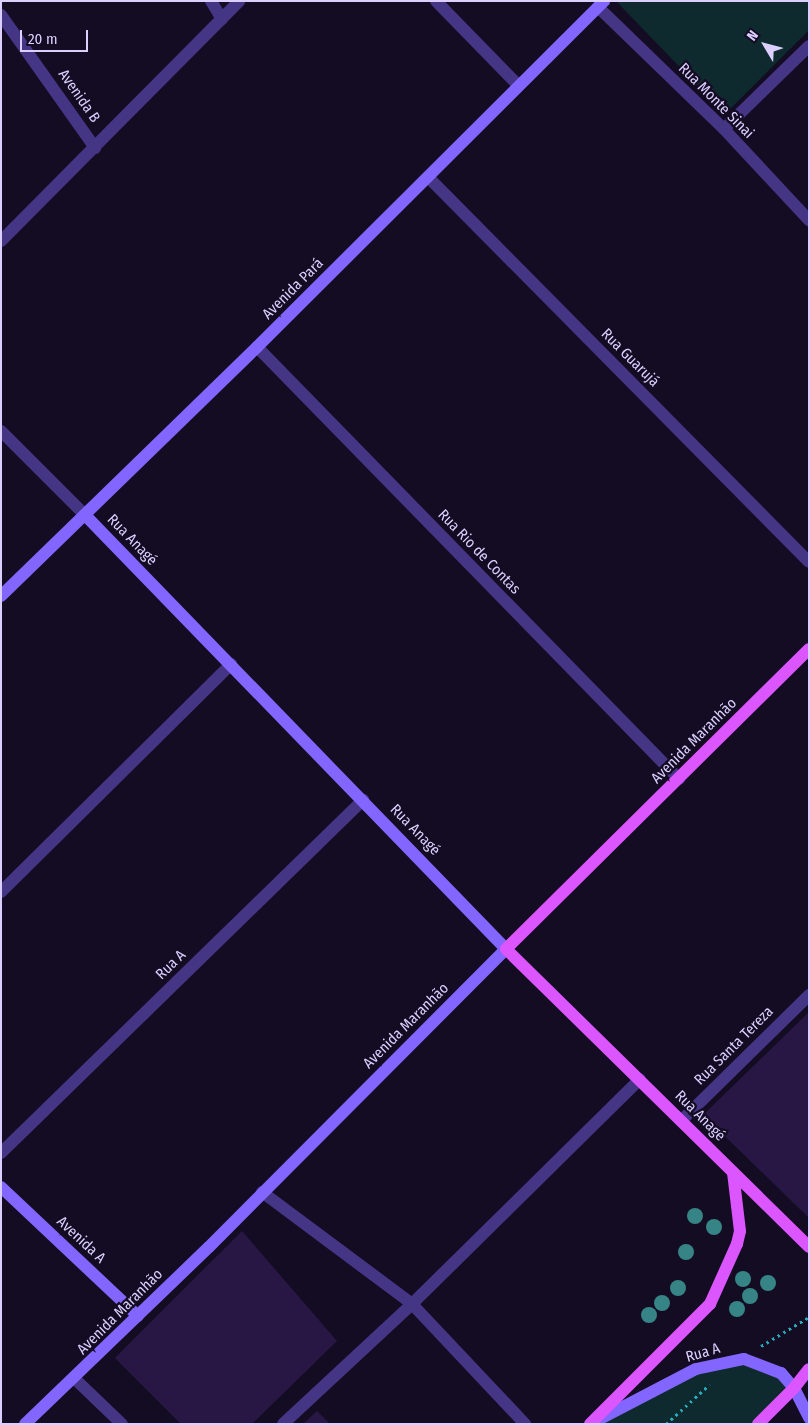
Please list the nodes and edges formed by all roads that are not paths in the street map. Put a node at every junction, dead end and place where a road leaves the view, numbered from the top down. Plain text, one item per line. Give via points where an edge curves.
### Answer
1 (211, 1) edge
2 (239, 1) edge
3 (436, 1) edge
4 (600, 4) edge
5 (1, 15) edge
6 (222, 18) junction
7 (809, 46) edge
8 (517, 84) junction
9 (724, 129) junction
10 (95, 148) junction
11 (428, 178) junction
12 (809, 220) edge
13 (1, 241) edge
14 (256, 347) junction
15 (1, 431) edge
16 (85, 515) junction
17 (809, 562) edge
18 (1, 596) edge
19 (809, 649) edge
20 (231, 664) junction
21 (679, 779) junction
22 (363, 800) junction
23 (1, 892) edge
24 (506, 949) junction
25 (809, 995) edge
26 (640, 1079) junction
27 (682, 1121) junction
28 (1, 1153) edge
29 (733, 1172) junction
30 (1, 1187) edge
31 (262, 1192) junction
32 (809, 1247) edge
33 (412, 1304) junction
34 (138, 1316) junction
35 (809, 1368) edge
36 (75, 1379) junction
37 (794, 1388) junction
38 (809, 1418) edge
39 (25, 1424) edge
40 (122, 1424) edge
41 (283, 1424) edge
42 (525, 1424) edge
43 (590, 1424) edge
44 (758, 1424) edge

1 - 6 street
2 - 6 street
3 - 8 street
4 - 8 street, Avenida Pará
4 - 9 street, Rua Monte Sinai
5 - 10 street, Avenida B
6 - 10 street
7 - 9 street
8 - 11 street, Avenida Pará
9 - 12 street, Rua Monte Sinai
10 - 13 street
11 - 14 street, Avenida Pará
11 - 17 street, Rua Guarujá
14 - 16 street, Avenida Pará
14 - 21 street, Rua Rio de Contas
15 - 16 street, Rua Anagé
16 - 18 street, Avenida Pará
16 - 20 street, Rua Anagé
19 - 21 main road, Avenida Maranhão
20 - 22 street, Rua Anagé
20 - 23 street
21 - 24 main road, Avenida Maranhão
22 - 24 street, Rua Anagé
22 - 28 street, Rua A
24 - 26 main road, Rua Anagé
24 - 31 street, Avenida Maranhão
25 - 27 street, Rua Santa Tereza
26 - 27 main road, Rua Anagé
26 - 33 street
27 - 29 main road, Rua Anagé
29 - 32 main road, Rua Anagé
29 - 43 main road via 740,1231 710,1304
30 - 34 street, Avenida A
31 - 33 street
31 - 34 street, Avenida Maranhão
33 - 41 street
33 - 42 street
34 - 36 street, Avenida Maranhão
35 - 37 main road
36 - 39 street, Avenida Maranhão
36 - 40 street
37 - 38 street, Rua A
37 - 43 street, Rua A via 781,1372 744,1359 696,1369
37 - 44 main road

